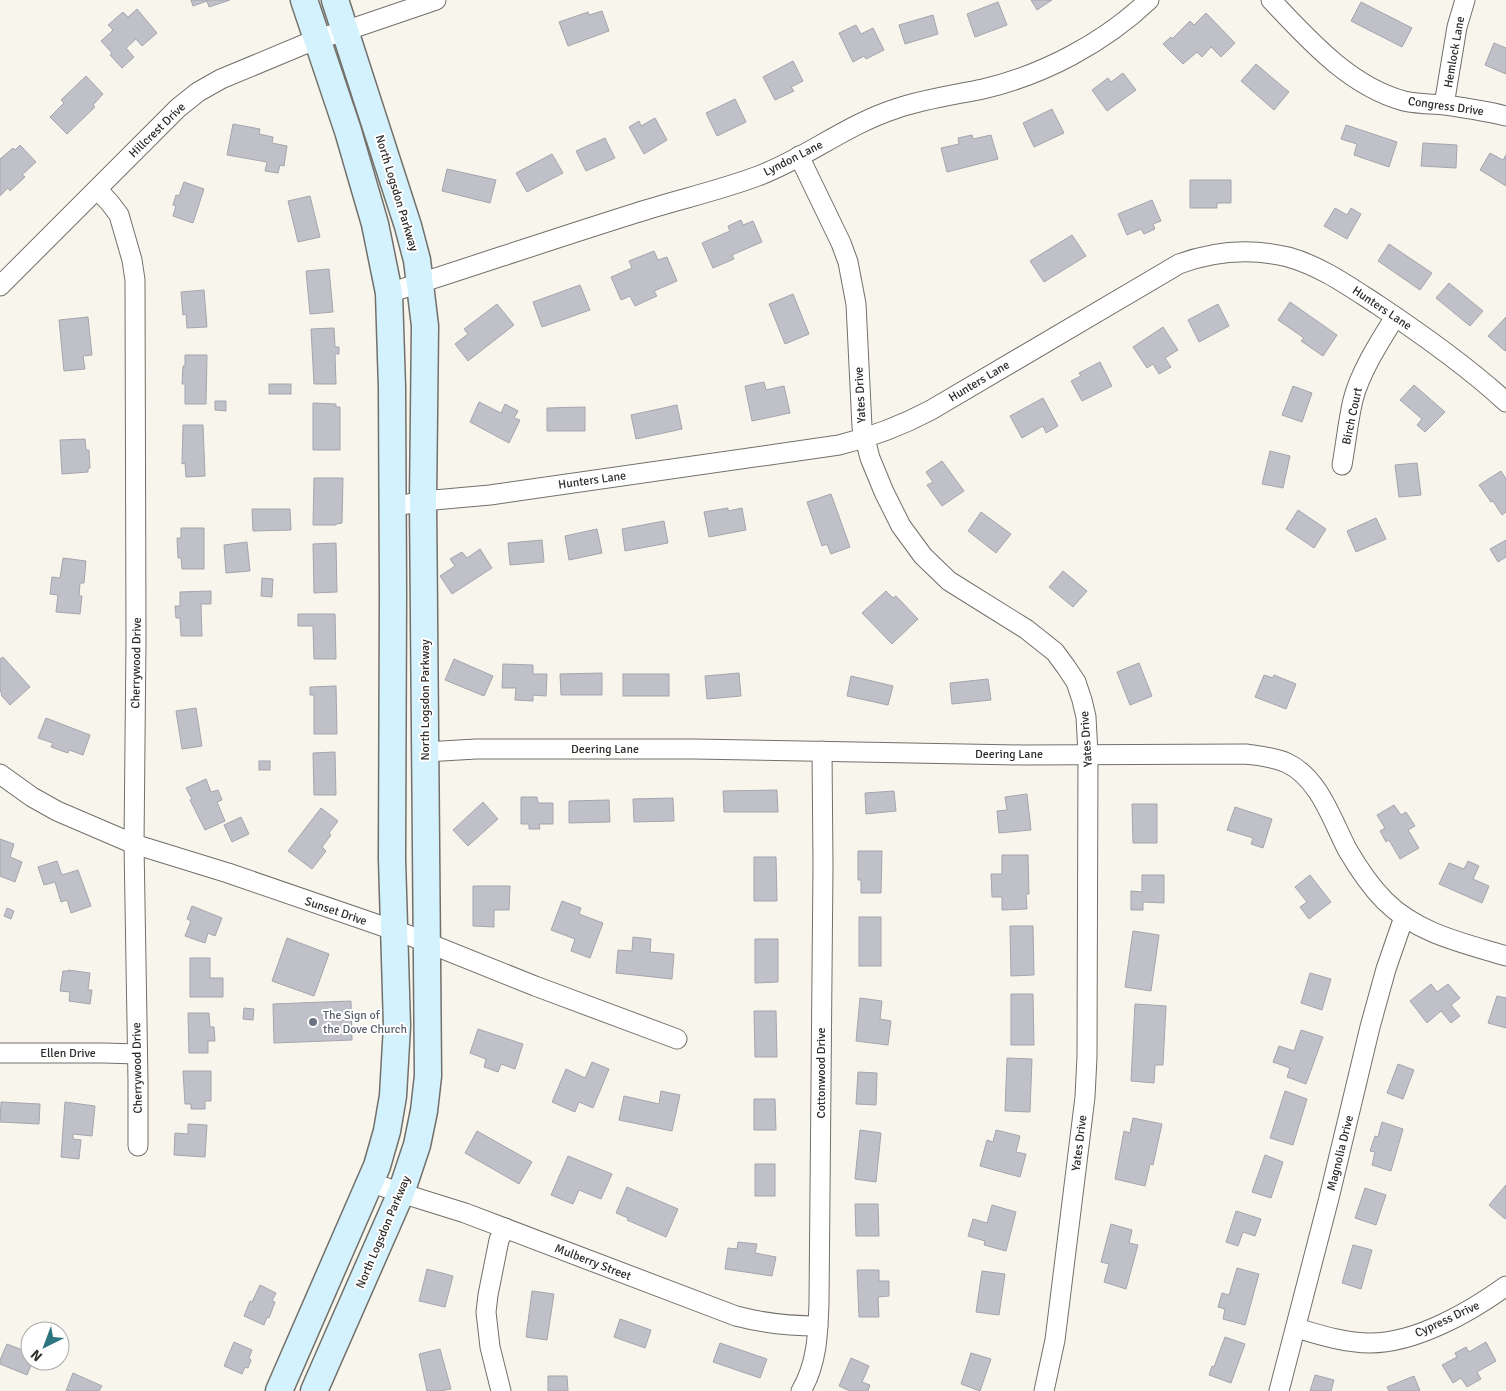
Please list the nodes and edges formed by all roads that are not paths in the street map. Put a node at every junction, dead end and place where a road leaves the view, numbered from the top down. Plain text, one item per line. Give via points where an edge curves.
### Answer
1 (304, 0) edge
2 (335, 0) edge
3 (436, 0) edge
4 (1149, 0) edge
5 (1271, 0) edge
6 (1465, 0) edge
7 (346, 31) junction
8 (317, 39) junction
9 (1444, 105) junction
10 (1506, 116) edge
11 (799, 156) junction
12 (98, 190) junction
13 (420, 283) junction
14 (0, 286) edge
15 (388, 293) junction
16 (1396, 317) junction
17 (1506, 402) edge
18 (865, 439) junction
19 (1342, 465) dead end
20 (422, 501) junction
21 (392, 507) junction
22 (822, 751) junction
23 (425, 752) junction
24 (1088, 754) junction
25 (0, 774) edge
26 (134, 844) junction
27 (1404, 916) junction
28 (395, 932) junction
29 (426, 942) junction
30 (1506, 956) edge
31 (677, 1039) dead end
32 (0, 1053) edge
33 (137, 1054) junction
34 (138, 1146) dead end
35 (370, 1182) junction
36 (402, 1193) junction
37 (504, 1228) junction
38 (1506, 1286) edge
39 (818, 1326) junction
40 (1296, 1328) junction
41 (278, 1391) edge
42 (314, 1391) edge
43 (501, 1391) edge
44 (801, 1391) edge
45 (1044, 1391) edge
46 (1279, 1391) edge

1 - 8 main road
2 - 7 main road, North Logsdon Parkway
3 - 7 street, Hillcrest Drive
4 - 11 street, Lyndon Lane via 1109,32 1050,66 986,88 896,108
5 - 9 street, Congress Drive via 1335,63 1356,78 1404,101
6 - 9 street, Hemlock Lane via 1457,27
7 - 8 street, Hillcrest Drive
7 - 13 main road, North Logsdon Parkway via 408,226
8 - 12 street, Hillcrest Drive via 221,79 198,92 178,108
8 - 15 main road via 375,224
9 - 10 street, Congress Drive
11 - 13 street, Lyndon Lane via 744,180
11 - 18 street, Yates Drive via 841,243 853,282 860,413
12 - 14 street, Hillcrest Drive
12 - 26 street, Cherrywood Drive via 119,215 135,280
13 - 15 street, Lyndon Lane
13 - 20 main road, North Logsdon Parkway via 424,326
15 - 21 main road
16 - 17 street, Hunters Lane via 1481,379
16 - 18 street, Hunters Lane via 1309,264 1287,257 1220,252 1179,264 931,410
16 - 19 street, Birch Court via 1357,387
18 - 20 street, Hunters Lane via 500,493
18 - 24 street, Yates Drive via 884,492 901,526 923,556 964,592 1041,640 1066,666 1082,700
20 - 21 street, Hunters Lane
20 - 23 main road, North Logsdon Parkway
21 - 28 main road
22 - 23 street, Deering Lane via 476,749
22 - 24 street, Deering Lane
22 - 39 street, Cottonwood Drive
23 - 29 main road, North Logsdon Parkway
24 - 27 street, Deering Lane via 1246,754 1288,764 1305,776 1318,793 1348,851 1372,887
24 - 45 street, Yates Drive via 1085,1096 1055,1340
25 - 26 street, Sunset Drive via 57,811
26 - 28 street, Sunset Drive
26 - 33 street, Cherrywood Drive
27 - 30 street, Deering Lane via 1444,938
27 - 40 street, Magnolia Drive via 1370,1027
28 - 29 street, Sunset Drive
28 - 35 main road via 397,1026 393,1096 387,1131
29 - 31 street, Sunset Drive
29 - 36 main road, North Logsdon Parkway via 428,1076 417,1145
32 - 33 street, Ellen Drive
33 - 34 street, Cherrywood Drive
35 - 36 street, Mulberry Street
35 - 41 main road
36 - 37 street, Mulberry Street
36 - 42 main road, North Logsdon Parkway
37 - 39 street, Mulberry Street via 736,1316 787,1326
37 - 43 street via 486,1312 490,1347
38 - 40 street, Cypress Drive via 1441,1324 1389,1341 1342,1340
39 - 44 street, Cottonwood Drive via 812,1366
40 - 46 street, Magnolia Drive

